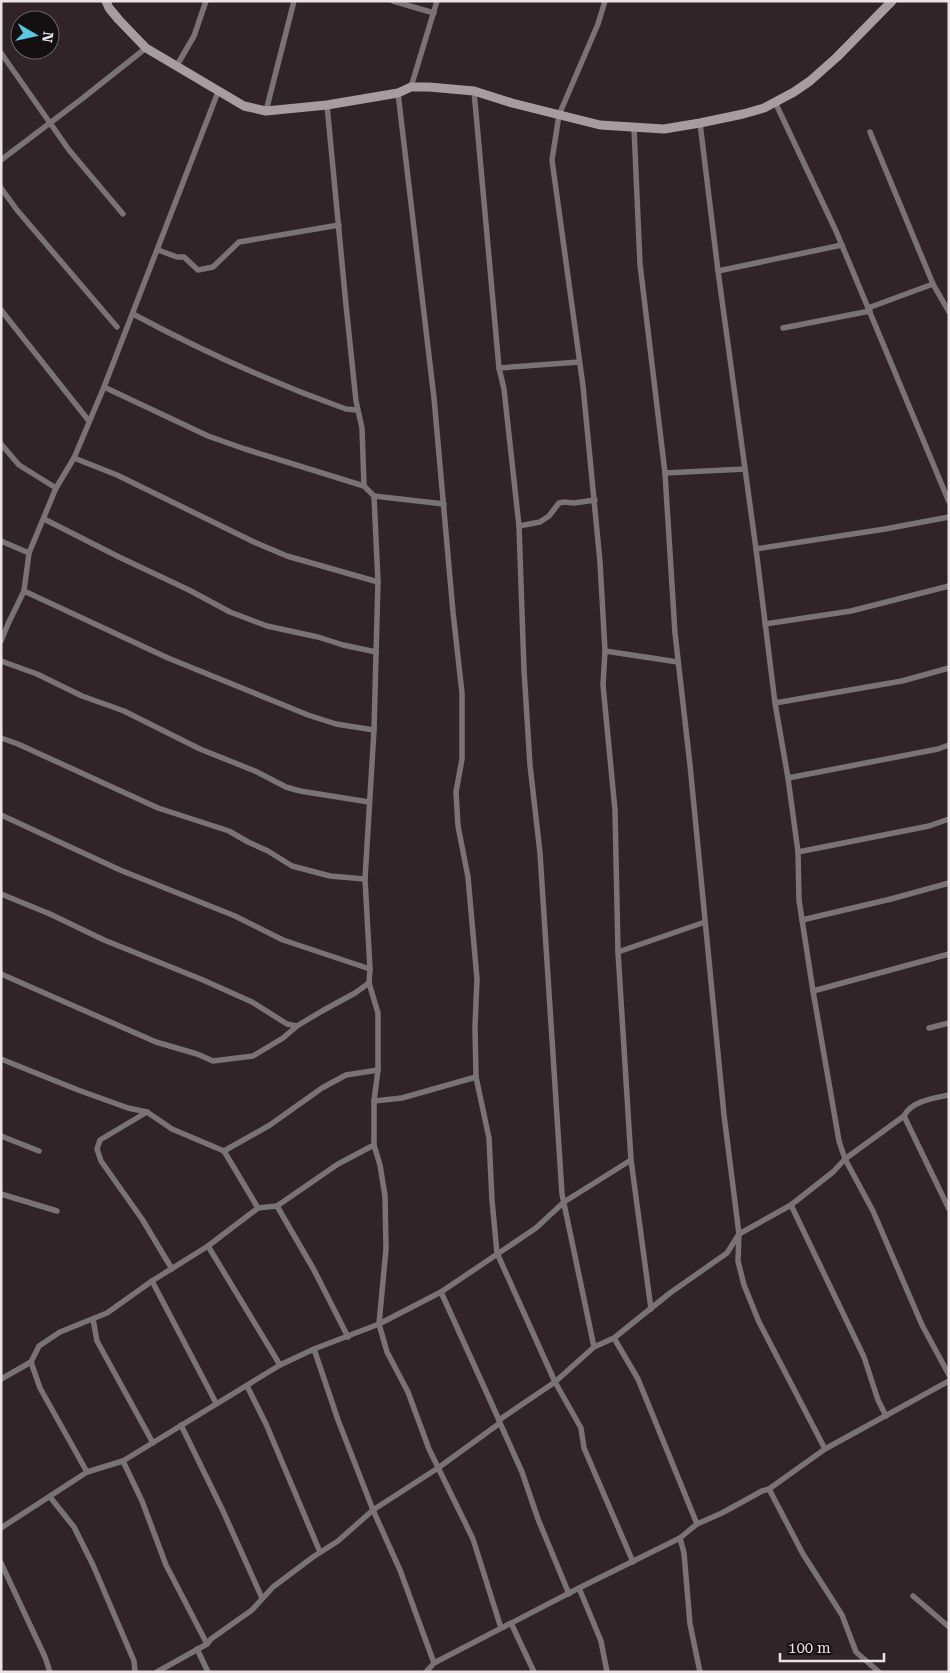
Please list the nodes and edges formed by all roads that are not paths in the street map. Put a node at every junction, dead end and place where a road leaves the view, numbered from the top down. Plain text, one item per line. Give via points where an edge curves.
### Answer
1 (106, 1) edge
2 (206, 1) edge
3 (294, 1) edge
4 (393, 1) edge
5 (437, 1) edge
6 (605, 1) edge
7 (892, 1) edge
8 (434, 13) junction
9 (146, 48) junction
10 (1, 53) edge
11 (176, 67) junction
12 (411, 88) junction
13 (474, 91) junction
14 (218, 92) junction
15 (398, 93) junction
16 (775, 102) junction
17 (327, 105) junction
18 (266, 111) junction
19 (558, 115) junction
20 (703, 123) junction
21 (49, 124) junction
22 (634, 128) junction
23 (870, 132) dead end
24 (1, 160) edge
25 (1, 188) edge
26 (123, 214) dead end
27 (339, 225) junction
28 (842, 245) junction
29 (158, 250) junction
30 (718, 271) junction
31 (933, 284) junction
32 (869, 309) junction
33 (1, 310) edge
34 (949, 312) edge
35 (134, 314) junction
36 (117, 327) dead end
37 (783, 328) dead end
38 (579, 362) junction
39 (499, 368) junction
40 (104, 387) junction
41 (357, 410) junction
42 (89, 422) junction
43 (1, 444) edge
44 (74, 458) junction
45 (745, 470) junction
46 (665, 473) junction
47 (364, 486) junction
48 (56, 488) junction
49 (374, 496) junction
50 (595, 500) junction
51 (949, 502) edge
52 (444, 504) junction
53 (949, 517) edge
54 (44, 519) junction
55 (520, 526) junction
56 (1, 541) edge
57 (756, 549) junction
58 (29, 553) junction
59 (378, 582) junction
60 (949, 586) edge
61 (24, 591) junction
62 (1, 621) edge
63 (8, 624) junction
64 (765, 624) junction
65 (1, 641) edge
66 (605, 651) junction
67 (376, 652) junction
68 (1, 662) edge
69 (678, 662) junction
70 (949, 668) edge
71 (775, 702) junction
72 (374, 730) junction
73 (1, 738) edge
74 (949, 745) edge
75 (788, 778) junction
76 (369, 802) junction
77 (1, 815) edge
78 (949, 819) edge
79 (798, 852) junction
80 (365, 879) junction
81 (949, 883) edge
82 (1, 894) edge
83 (802, 920) junction
84 (705, 922) junction
85 (618, 952) junction
86 (949, 954) edge
87 (370, 969) junction
88 (1, 974) edge
89 (369, 983) junction
90 (813, 991) junction
91 (949, 1023) edge
92 (297, 1026) junction
93 (929, 1028) dead end
94 (1, 1058) edge
95 (378, 1070) junction
96 (476, 1077) junction
97 (949, 1095) edge
98 (374, 1101) junction
99 (147, 1112) junction
100 (904, 1116) junction
101 (1, 1136) edge
102 (374, 1145) junction
103 (39, 1151) dead end
104 (224, 1151) junction
105 (631, 1160) junction
106 (845, 1160) junction
107 (1, 1194) edge
108 (564, 1202) junction
109 (791, 1205) junction
110 (276, 1206) junction
111 (258, 1208) junction
112 (949, 1209) edge
113 (56, 1211) dead end
114 (739, 1234) junction
115 (208, 1246) junction
116 (498, 1253) junction
117 (172, 1269) junction
118 (152, 1280) junction
119 (441, 1292) junction
120 (651, 1309) junction
121 (93, 1319) junction
122 (378, 1324) junction
123 (348, 1337) junction
124 (614, 1338) junction
125 (594, 1347) junction
126 (314, 1349) junction
127 (31, 1362) junction
128 (280, 1365) junction
129 (949, 1374) edge
130 (1, 1379) edge
131 (949, 1381) edge
132 (555, 1382) junction
133 (247, 1386) junction
134 (216, 1403) junction
135 (886, 1416) junction
136 (499, 1422) junction
137 (180, 1425) junction
138 (153, 1443) junction
139 (825, 1449) junction
140 (122, 1461) junction
141 (438, 1468) junction
142 (88, 1472) junction
143 (769, 1489) junction
144 (50, 1497) junction
145 (374, 1510) junction
146 (697, 1524) junction
147 (1, 1528) edge
148 (680, 1538) junction
149 (320, 1552) junction
150 (633, 1562) junction
151 (1, 1563) edge
152 (578, 1588) junction
153 (570, 1594) junction
154 (914, 1596) dead end
155 (262, 1598) junction
156 (511, 1623) junction
157 (949, 1627) edge
158 (502, 1628) junction
159 (207, 1644) junction
160 (197, 1649) junction
161 (434, 1663) junction
162 (50, 1672) edge
163 (135, 1672) edge
164 (157, 1672) edge
165 (208, 1672) edge
166 (426, 1672) edge
167 (534, 1672) edge
168 (607, 1672) edge
169 (700, 1672) edge
170 (879, 1672) edge

1 - 9 street via 108,8
2 - 11 street via 194,36
3 - 18 street
4 - 8 street
5 - 8 street
6 - 19 street
7 - 16 street via 810,81
8 - 12 street
9 - 11 street
9 - 21 street
10 - 21 street
11 - 14 street
12 - 13 street via 429,86
12 - 15 street
13 - 19 street
13 - 39 street
14 - 18 street via 244,106
14 - 29 street
15 - 17 street
15 - 52 street
16 - 20 street via 764,108
16 - 28 street
17 - 18 street
17 - 27 street
19 - 22 street via 600,125
19 - 38 street via 552,160
20 - 22 street via 664,129
20 - 30 street
21 - 24 street
21 - 26 street
22 - 46 street via 640,264
23 - 31 street
25 - 36 street
27 - 29 street via 238,242 214,267 198,270 184,256 177,257
27 - 41 street
28 - 30 street
28 - 32 street
29 - 35 street
30 - 45 street
31 - 32 street
31 - 34 street
32 - 37 street
32 - 51 street
33 - 42 street
35 - 40 street
35 - 41 street via 261,377 346,409
38 - 39 street
38 - 50 street
39 - 55 street
40 - 42 street
40 - 47 street via 208,436
41 - 47 street via 362,428
42 - 44 street
43 - 48 street via 19,466
44 - 48 street
44 - 59 street via 117,475 287,556
45 - 46 street
45 - 57 street
46 - 69 street
47 - 49 street
48 - 54 street
49 - 52 street
49 - 59 street
50 - 55 street via 559,503 540,522
50 - 66 street
52 - 96 street via 462,693 462,759 456,792 477,979
53 - 57 street
54 - 58 street
54 - 67 street via 230,612 267,626
55 - 108 street via 524,670
56 - 58 street
57 - 64 street
58 - 61 street
59 - 67 street
60 - 64 street via 852,611
61 - 63 street
61 - 72 street via 168,658 308,715 336,724
62 - 63 street
63 - 65 street
64 - 71 street
66 - 69 street
66 - 85 street via 603,685 615,819
67 - 72 street
68 - 76 street via 124,711 286,787
69 - 84 street
70 - 71 street via 902,680
71 - 75 street
72 - 76 street
73 - 80 street via 158,808 229,831 292,866 330,876
74 - 75 street
75 - 79 street
76 - 80 street
77 - 87 street via 283,940
78 - 79 street via 929,826
79 - 83 street
80 - 87 street
81 - 83 street
82 - 92 street via 203,980 252,1002 287,1024
83 - 90 street
84 - 85 street
84 - 114 street
85 - 105 street
86 - 90 street
87 - 89 street
88 - 92 street via 156,1042 213,1061 254,1056
89 - 92 street
89 - 95 street via 378,1013
90 - 106 street
91 - 93 street
94 - 99 street via 78,1090
95 - 98 street
95 - 104 street via 346,1074 270,1125
96 - 98 street via 402,1098
96 - 116 street via 489,1138
97 - 100 street via 926,1099 906,1111
98 - 102 street
99 - 104 street via 172,1129
99 - 117 street via 100,1140 97,1149 101,1161 142,1218
100 - 106 street
100 - 112 street
101 - 103 street
102 - 110 street via 338,1164
102 - 122 street via 385,1196 386,1249
104 - 111 street
105 - 108 street
105 - 120 street
106 - 109 street
106 - 129 street via 873,1211 922,1325
107 - 113 street
108 - 116 street via 536,1228
108 - 125 street
109 - 114 street
109 - 135 street via 864,1357
110 - 111 street
110 - 123 street
111 - 115 street
114 - 120 street via 727,1253
114 - 139 street via 738,1261 744,1286 759,1322
115 - 117 street
115 - 128 street
116 - 119 street
116 - 132 street
117 - 118 street
118 - 121 street via 107,1313
118 - 134 street
119 - 122 street
119 - 136 street
120 - 124 street
121 - 127 street via 60,1332 39,1346
121 - 138 street via 97,1341
122 - 123 street
122 - 141 street
123 - 126 street
124 - 125 street
124 - 146 street via 638,1378
125 - 132 street
126 - 128 street
126 - 145 street
127 - 130 street
127 - 142 street via 40,1388
128 - 133 street
131 - 135 street
132 - 136 street
132 - 150 street via 581,1428 584,1448
133 - 134 street
133 - 149 street via 270,1432
134 - 137 street
135 - 139 street
136 - 141 street
136 - 153 street
137 - 138 street
137 - 155 street
138 - 140 street
139 - 143 street
140 - 142 street
140 - 159 street via 142,1501 166,1564
141 - 145 street
141 - 158 street via 472,1539
142 - 144 street
143 - 146 street
143 - 170 street via 842,1615 856,1652
144 - 147 street
144 - 163 street via 82,1542 134,1661
145 - 149 street
145 - 161 street
146 - 148 street
148 - 150 street
148 - 169 street via 690,1624
149 - 155 street
150 - 152 street
151 - 162 street
152 - 153 street
152 - 168 street via 601,1641
153 - 156 street
154 - 157 street
155 - 159 street via 252,1610
156 - 158 street
156 - 167 street
158 - 161 street
159 - 160 street
160 - 164 street
160 - 165 street
161 - 166 street

